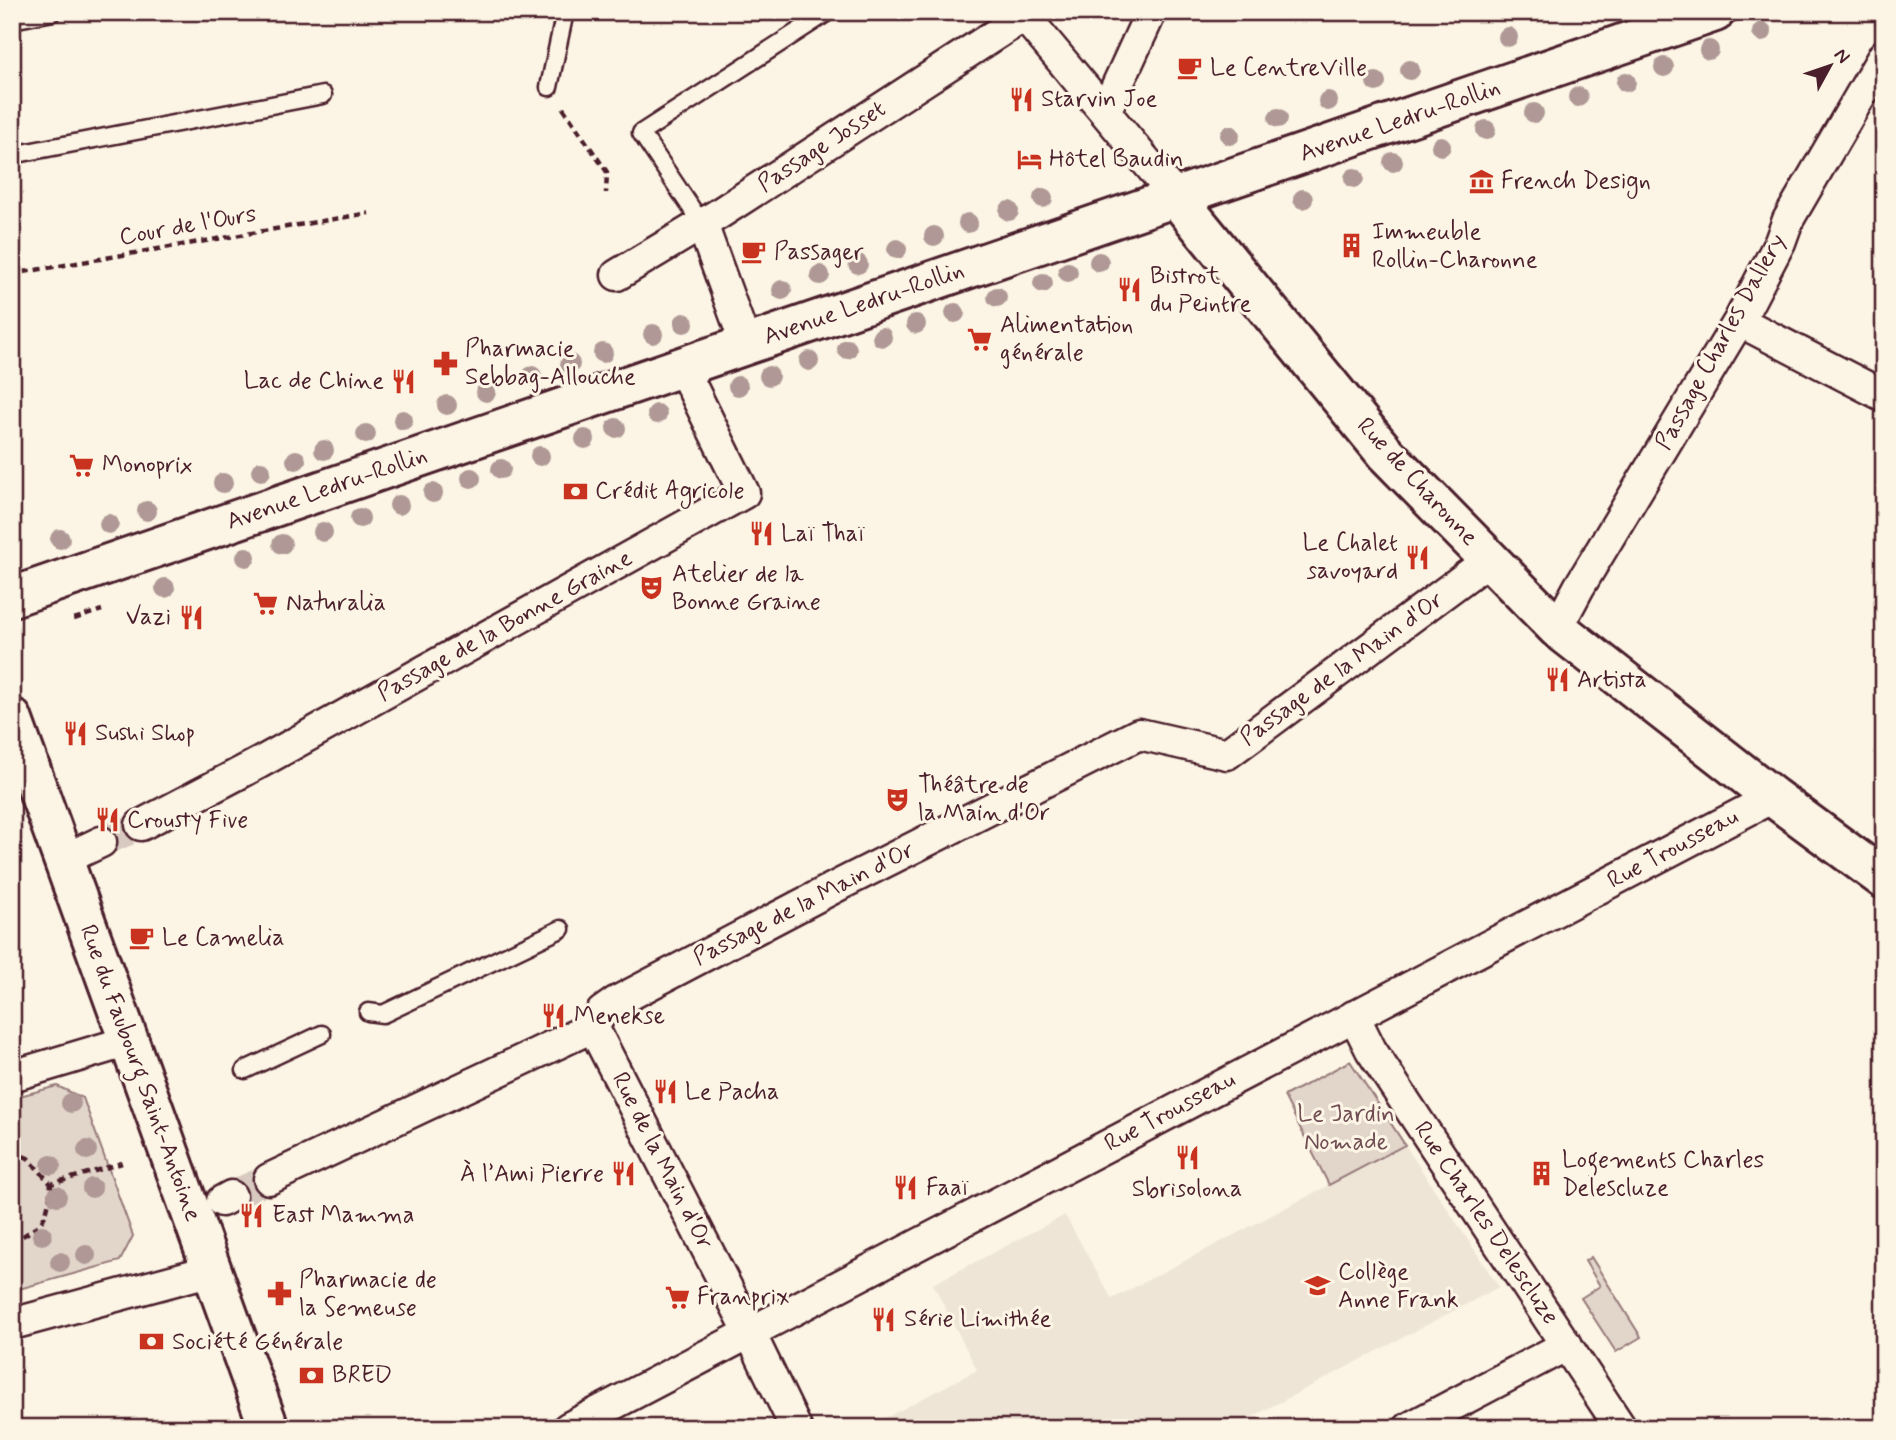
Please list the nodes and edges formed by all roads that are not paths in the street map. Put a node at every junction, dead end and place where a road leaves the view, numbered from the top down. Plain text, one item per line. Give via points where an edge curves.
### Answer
1 (53, 12) edge
2 (565, 12) edge
3 (828, 12) edge
4 (1151, 12) edge
5 (1715, 12) edge
6 (1022, 14) edge
7 (12, 20) edge
8 (1884, 55) edge
9 (549, 87) road end
10 (323, 95) dead end
11 (1105, 112) junction
12 (12, 155) edge
13 (1176, 197) junction
14 (702, 225) junction
15 (617, 275) dead end
16 (1739, 321) junction
17 (746, 345) junction
18 (682, 367) junction
19 (1884, 396) edge
20 (1490, 559) junction
21 (12, 597) edge
22 (1557, 628) junction
23 (12, 718) edge
24 (1773, 797) junction
25 (141, 825) tunnel mouth
26 (101, 842) tunnel mouth
27 (63, 860) junction
28 (1884, 879) edge
29 (561, 929) dead end
30 (368, 1012) dead end
31 (1354, 1016) junction
32 (589, 1029) junction
33 (322, 1034) dead end
34 (129, 1041) junction
35 (245, 1070) dead end
36 (12, 1076) edge
37 (269, 1179) tunnel mouth
38 (212, 1270) junction
39 (12, 1324) edge
40 (750, 1333) junction
41 (1567, 1345) junction
42 (269, 1428) edge
43 (568, 1428) edge
44 (796, 1428) edge
45 (1409, 1428) edge
46 (1620, 1428) edge

1 - 7 lane
2 - 9 lane
3 - 14 lane via 641,133
4 - 11 street
5 - 13 main road, Avenue Ledru-Rollin
6 - 11 street, Rue de Charonne
6 - 14 street, Passage Josset
8 - 16 street, Passage Charles Dallery via 1788,220
10 - 12 lane
11 - 13 street, Rue de Charonne
13 - 17 main road, Avenue Ledru-Rollin
13 - 20 main road, Rue de Charonne via 1386,454
14 - 15 street, Passage Josset
14 - 17 street
16 - 19 street
16 - 22 street, Passage Charles Dallery
17 - 18 main road, Avenue Ledru-Rollin
18 - 21 main road, Avenue Ledru-Rollin
18 - 25 street, Passage de la Bonne Graine via 744,493
20 - 22 main road, Rue de Charonne
20 - 32 street, Passage de la Main d'Or via 1227,754 1139,734 616,1002
22 - 24 main road, Rue de Charonne
23 - 27 main road, Rue du Faubourg Saint-Antoine
24 - 28 main road, Rue de Charonne
24 - 31 street, Rue Trousseau
26 - 27 street
27 - 34 main road, Rue du Faubourg Saint-Antoine
29 - 30 lane via 383,1014
31 - 40 street, Rue Trousseau
31 - 41 street, Rue Charles Delescluze via 1371,1051
32 - 37 street, Passage de la Main d'Or
32 - 40 street, Rue de la Main d'Or
33 - 35 lane
34 - 36 street
34 - 38 main road, Rue du Faubourg Saint-Antoine
38 - 39 street
38 - 42 main road, Rue du Faubourg Saint-Antoine
40 - 43 street, Rue Trousseau
40 - 44 street, Rue de la Main d'Or
41 - 45 street
41 - 46 street, Rue Charles Delescluze

